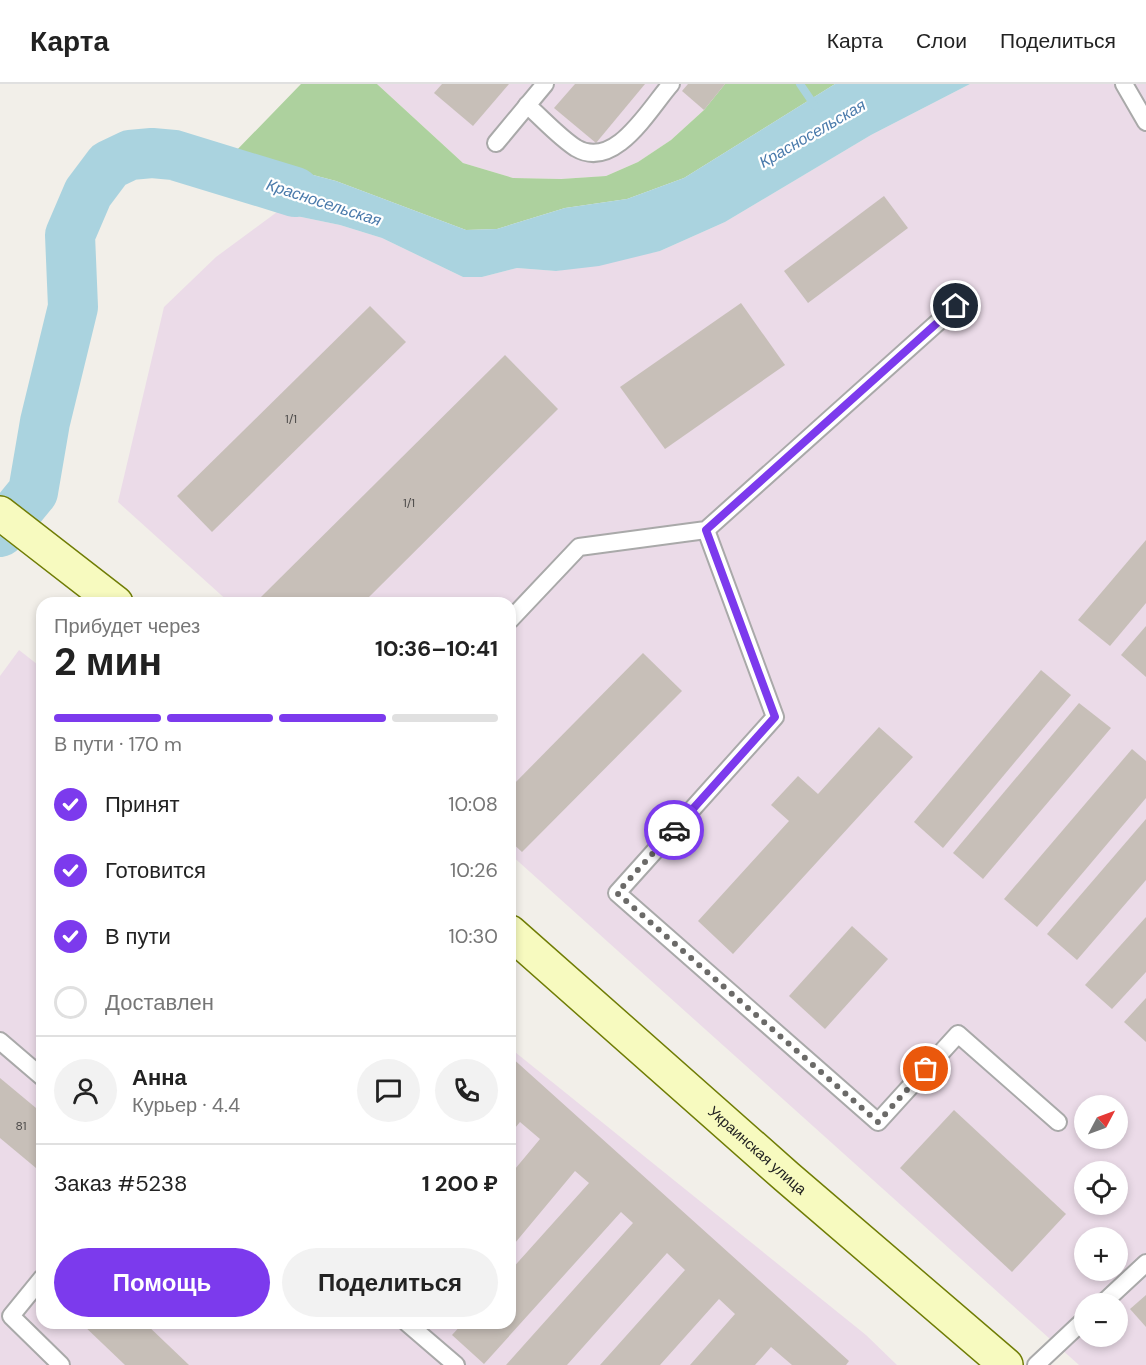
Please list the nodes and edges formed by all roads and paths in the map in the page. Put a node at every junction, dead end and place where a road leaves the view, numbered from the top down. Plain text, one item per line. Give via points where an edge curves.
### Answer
1 (545, 84) edge
2 (671, 84) edge
3 (1124, 84) edge
4 (527, 105) junction
5 (1146, 123) edge
6 (496, 143) dead end
7 (956, 306) dead end
8 (0, 513) edge
9 (706, 530) junction
10 (105, 595) edge
11 (516, 614) edge
12 (516, 937) edge
13 (0, 1041) edge
14 (36, 1072) edge
15 (1058, 1122) dead end
16 (1146, 1263) edge
17 (36, 1285) edge
18 (1114, 1293) edge
19 (5, 1321) edge
20 (414, 1329) edge
21 (1074, 1329) edge
22 (61, 1365) edge
23 (456, 1365) edge
24 (1006, 1365) edge
25 (1036, 1365) edge

1 - 4 lane
2 - 4 lane via 628,134 601,154 589,154 575,147
3 - 5 lane
4 - 6 lane
7 - 9 lane
8 - 10 main road
9 - 11 lane via 579,547
9 - 15 lane via 775,717 617,893 878,1122 958,1034
12 - 24 main road, Украинская улица via 787,1178
13 - 14 lane
16 - 18 lane
17 - 19 lane
19 - 22 lane
20 - 23 lane
21 - 25 lane

